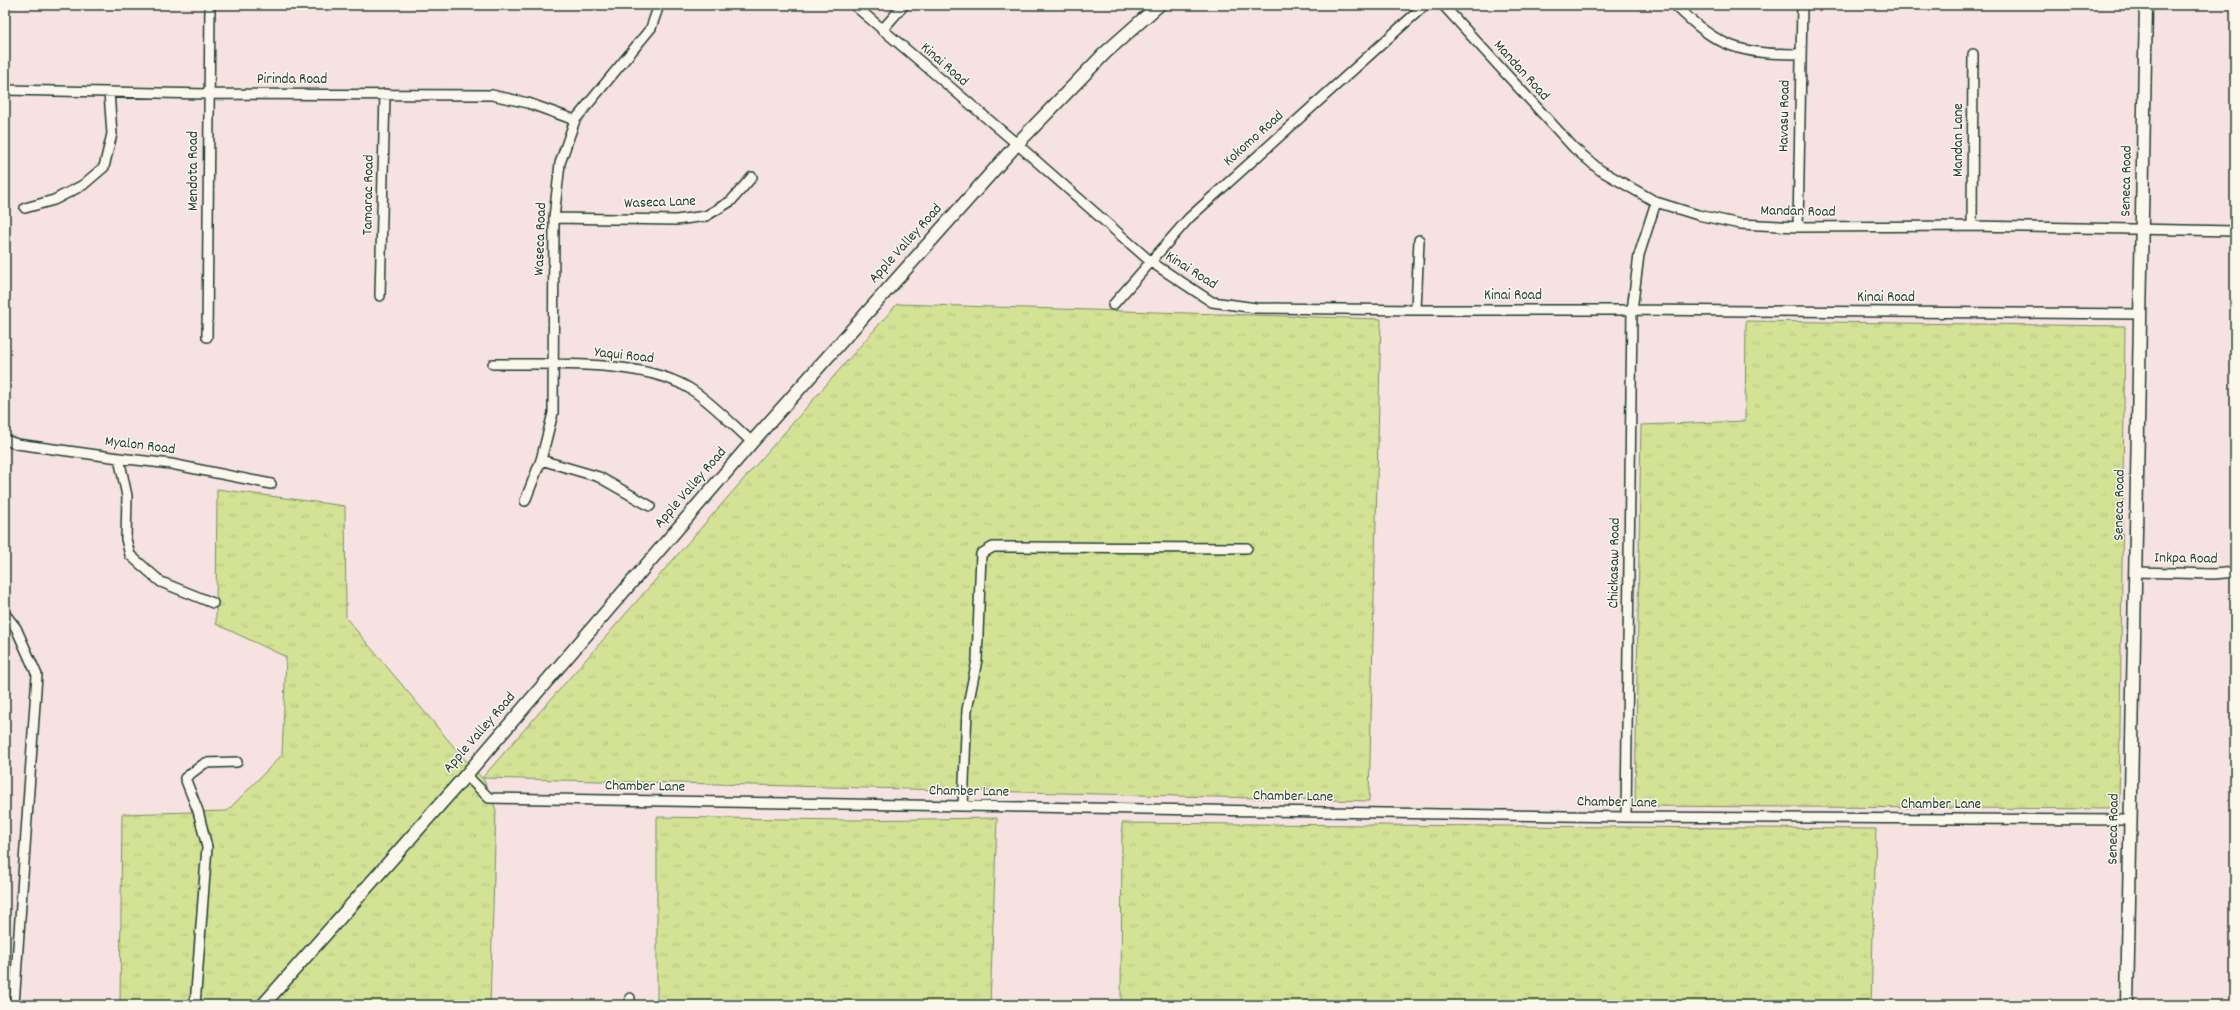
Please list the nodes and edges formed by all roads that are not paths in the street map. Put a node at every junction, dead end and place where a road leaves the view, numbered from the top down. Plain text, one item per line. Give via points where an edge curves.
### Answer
1 (210, 5) edge
2 (659, 5) edge
3 (854, 5) edge
4 (904, 5) edge
5 (1159, 5) edge
6 (1426, 5) edge
7 (1443, 5) edge
8 (1675, 5) edge
9 (1802, 5) edge
10 (2146, 5) edge
11 (882, 30) junction
12 (1800, 54) junction
13 (1974, 54) dead end
14 (5, 90) edge
15 (109, 92) junction
16 (208, 94) junction
17 (385, 94) junction
18 (575, 120) junction
19 (1017, 144) junction
20 (752, 177) dead end
21 (1656, 202) junction
22 (25, 208) dead end
23 (554, 218) junction
24 (1972, 226) junction
25 (1798, 227) junction
26 (2142, 230) junction
27 (2235, 231) edge
28 (1419, 240) dead end
29 (1151, 262) junction
30 (380, 296) dead end
31 (1113, 305) dead end
32 (1416, 310) junction
33 (1632, 310) junction
34 (2140, 314) junction
35 (206, 337) dead end
36 (493, 364) dead end
37 (552, 365) junction
38 (5, 440) edge
39 (752, 442) junction
40 (119, 458) junction
41 (541, 460) junction
42 (271, 484) dead end
43 (525, 501) dead end
44 (650, 506) dead end
45 (1247, 548) dead end
46 (2135, 572) junction
47 (2235, 572) edge
48 (213, 603) dead end
49 (5, 614) edge
50 (237, 762) dead end
51 (466, 775) junction
52 (963, 806) junction
53 (1626, 817) junction
54 (2130, 820) junction
55 (14, 1005) edge
56 (195, 1005) edge
57 (263, 1005) edge
58 (2127, 1005) edge

1 - 16 street, Mendota Road
2 - 18 street, Waseca Road via 651,28
3 - 11 street, Kinai Road
4 - 11 street
5 - 19 main road, Apple Valley Road via 1105,53
6 - 29 street, Kokomo Road via 1189,218
7 - 21 street, Mandan Road via 1574,148 1600,170
8 - 12 street via 1698,28 1730,46 1766,54
9 - 12 street, Havasu Road
10 - 26 main road, Seneca Road
11 - 19 street, Kinai Road
12 - 25 street, Havasu Road
13 - 24 street, Mandan Lane
14 - 15 street, Pirinda Road
15 - 16 street, Pirinda Road
15 - 22 street via 112,134 104,167 83,185 54,200
16 - 17 street, Pirinda Road
16 - 35 street, Mendota Road
17 - 18 street, Pirinda Road via 492,95 528,103
17 - 30 street, Tamarac Road
18 - 23 street, Waseca Road via 560,163
19 - 29 street, Kinai Road
19 - 39 main road, Apple Valley Road
20 - 23 street, Waseca Lane via 731,201 706,216 676,220
21 - 25 street, Mandan Road via 1740,224
21 - 33 street via 1639,255
23 - 37 street, Waseca Road
24 - 25 street, Mandan Road
24 - 26 street, Mandan Road
26 - 27 street, Mandan Road
26 - 34 main road, Seneca Road
28 - 32 street
29 - 31 street, Kokomo Road
29 - 32 street, Kinai Road via 1212,302 1256,308
32 - 33 street, Kinai Road
33 - 34 street, Kinai Road
33 - 53 street, Chickasaw Road
34 - 46 main road, Seneca Road
36 - 37 street, Yaqui Road
37 - 39 street, Yaqui Road via 609,366 654,372 694,391
37 - 41 street, Waseca Road via 553,413
38 - 40 street, Myalon Road via 17,444
39 - 51 main road, Apple Valley Road
40 - 42 street, Myalon Road via 171,464
40 - 48 street via 127,496 126,539 130,555 161,582
41 - 43 street, Waseca Road
41 - 44 street via 598,477
45 - 52 street via 993,547 980,554 977,660 967,710
46 - 47 street, Inkpa Road
46 - 54 main road, Seneca Road
49 - 55 street via 16,628 37,675
50 - 56 street via 205,763 186,778 207,847
51 - 52 street, Chamber Lane via 489,798
51 - 57 main road, Apple Valley Road
52 - 53 street, Chamber Lane
53 - 54 street, Chamber Lane
54 - 58 main road, Seneca Road

